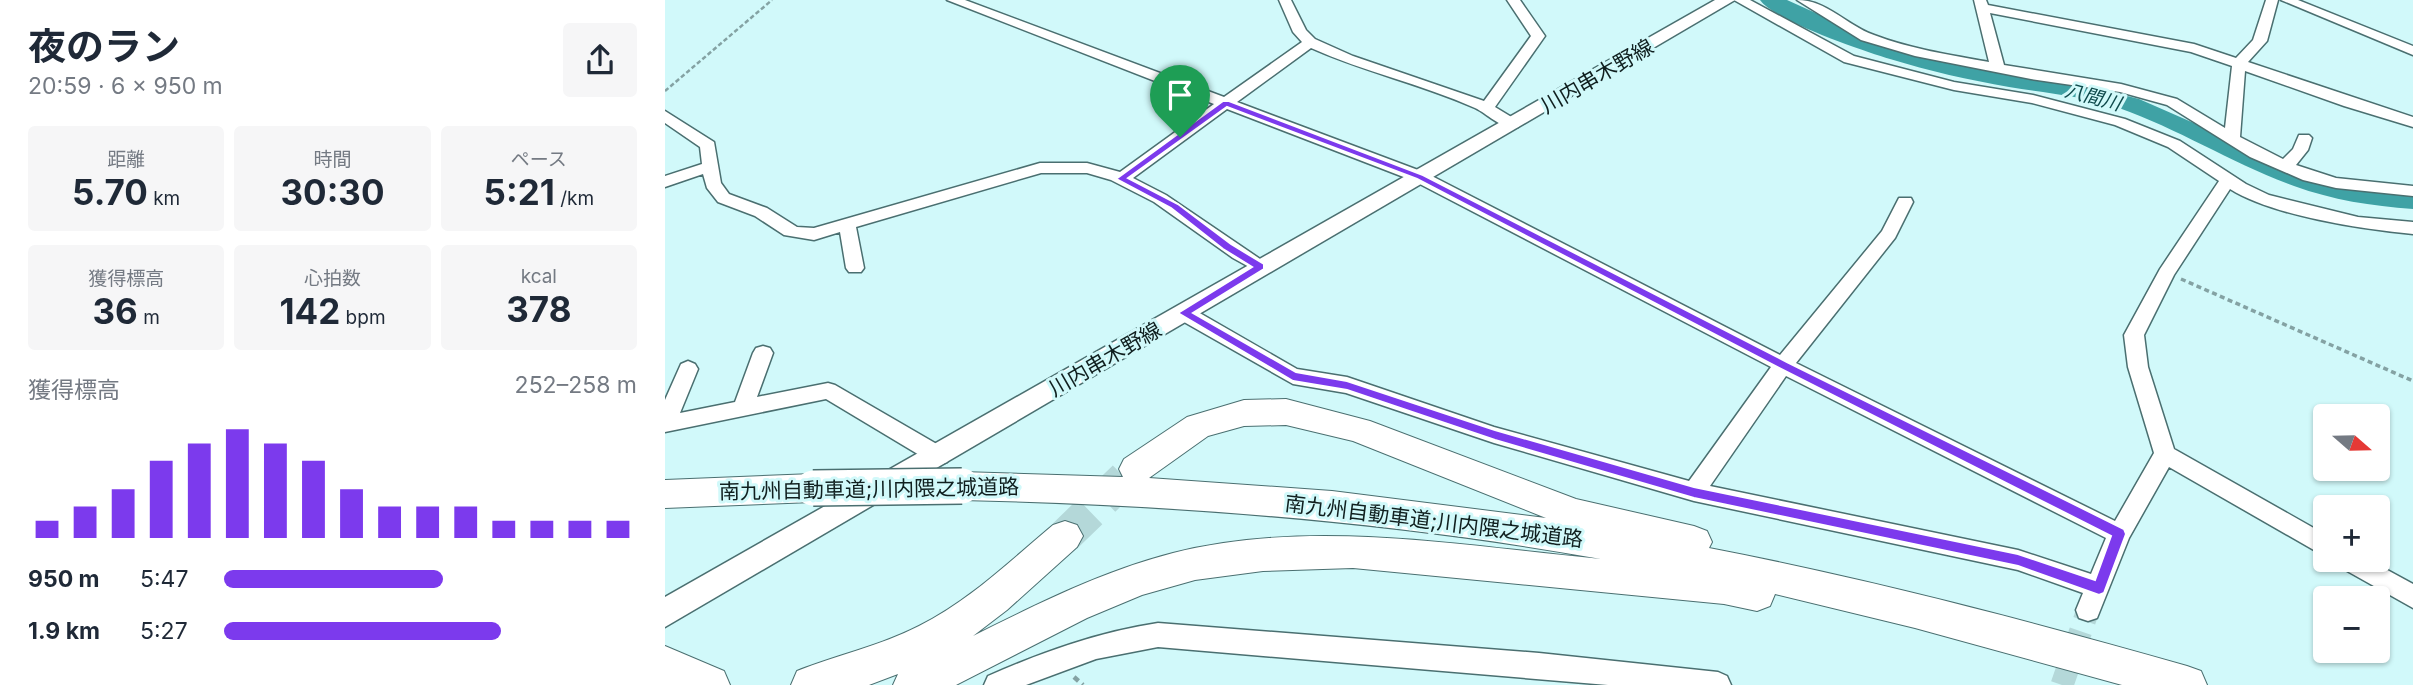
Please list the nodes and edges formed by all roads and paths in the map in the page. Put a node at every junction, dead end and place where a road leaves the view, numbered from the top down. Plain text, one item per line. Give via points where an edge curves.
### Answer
1 (772, 0) edge
2 (953, 0) edge
3 (1285, 0) edge
4 (1513, 0) edge
5 (1727, 0) edge
6 (1740, 0) edge
7 (1803, 0) edge
8 (2272, 0) edge
9 (2287, 0) edge
10 (1980, 3) edge
11 (1310, 42) junction
12 (2413, 51) edge
13 (2239, 62) junction
14 (1997, 66) junction
15 (2031, 75) junction
16 (665, 91) edge
17 (2193, 96) dead end
18 (2033, 99) junction
19 (2172, 102) junction
20 (1226, 103) junction
21 (1487, 108) junction
22 (665, 116) edge
23 (2413, 122) edge
24 (1513, 124) junction
25 (2304, 138) dead end
26 (2232, 141) junction
27 (711, 166) junction
28 (2286, 166) junction
29 (1420, 177) junction
30 (1121, 179) junction
31 (2229, 181) junction
32 (665, 182) edge
33 (2413, 191) edge
34 (1905, 202) dead end
35 (847, 224) junction
36 (2413, 228) edge
37 (1260, 267) junction
38 (855, 268) dead end
39 (2166, 272) junction
40 (1184, 313) junction
41 (763, 353) dead end
42 (1783, 365) junction
43 (688, 369) dead end
44 (2413, 381) edge
45 (743, 408) junction
46 (665, 424) edge
47 (2165, 454) junction
48 (939, 456) junction
49 (1136, 469) tunnel mouth
50 (1694, 492) junction
51 (665, 494) edge
52 (2119, 534) junction
53 (1065, 536) tunnel mouth
54 (2313, 539) edge
55 (2368, 572) edge
56 (2413, 599) edge
57 (665, 613) edge
58 (2114, 663) junction
59 (665, 664) edge
60 (710, 685) edge
61 (811, 685) edge
62 (913, 685) edge
63 (997, 685) edge
64 (1718, 685) edge
65 (2187, 685) edge

1 - 16 path
2 - 20 street
3 - 11 street
4 - 21 street via 1538,36
5 - 24 main road, 川内串木野線
6 - 18 street via 1849,59 1954,86
7 - 14 street via 1866,37 1915,52
8 - 13 street via 2260,41
9 - 12 street
10 - 13 street via 2194,48
10 - 14 street
11 - 20 street
11 - 21 street
13 - 23 street
13 - 26 street
14 - 15 street
15 - 18 street
15 - 19 street via 2121,88
17 - 19 street
18 - 31 street via 2144,131 2174,144
19 - 26 street
20 - 29 street
20 - 30 street
21 - 24 street
22 - 27 street via 708,145
24 - 29 main road, 川内串木野線
25 - 28 street
26 - 28 street
27 - 32 street
27 - 35 street via 714,187 723,199 762,212 784,229 814,234
28 - 33 street via 2336,183
29 - 37 main road, 川内串木野線
29 - 42 street
30 - 35 street via 1092,169 1040,168
30 - 37 street via 1174,206
31 - 36 street via 2264,199 2308,212
31 - 39 street
34 - 42 street via 1889,234
35 - 38 street
37 - 40 main road, 川内串木野線
39 - 44 path
39 - 47 street via 2134,335 2138,367
40 - 48 main road, 川内串木野線
40 - 50 street via 1293,376 1347,386 1495,435
41 - 45 street
42 - 50 street
42 - 52 street
43 - 46 street
45 - 46 street
45 - 48 street via 828,391
47 - 52 street
47 - 54 street
48 - 57 main road, 川内串木野線
49 - 58 highway via 1198,426 1244,412 1286,411 1359,430 1575,514 1964,610
50 - 52 street via 2018,560 2093,599
51 - 58 highway, 南九州自動車道;川内隈之城道路, bridge via 962,486 1180,493 1349,507 1582,540 1844,592
53 - 61 highway via 968,618 872,666
55 - 56 street
58 - 62 highway via 1724,587 1353,552 1297,552 1173,569 1111,590
58 - 65 highway, 南九州自動車道;川内隈之城道路
59 - 60 highway
63 - 64 street via 1056,658 1117,640 1158,635 1539,664

